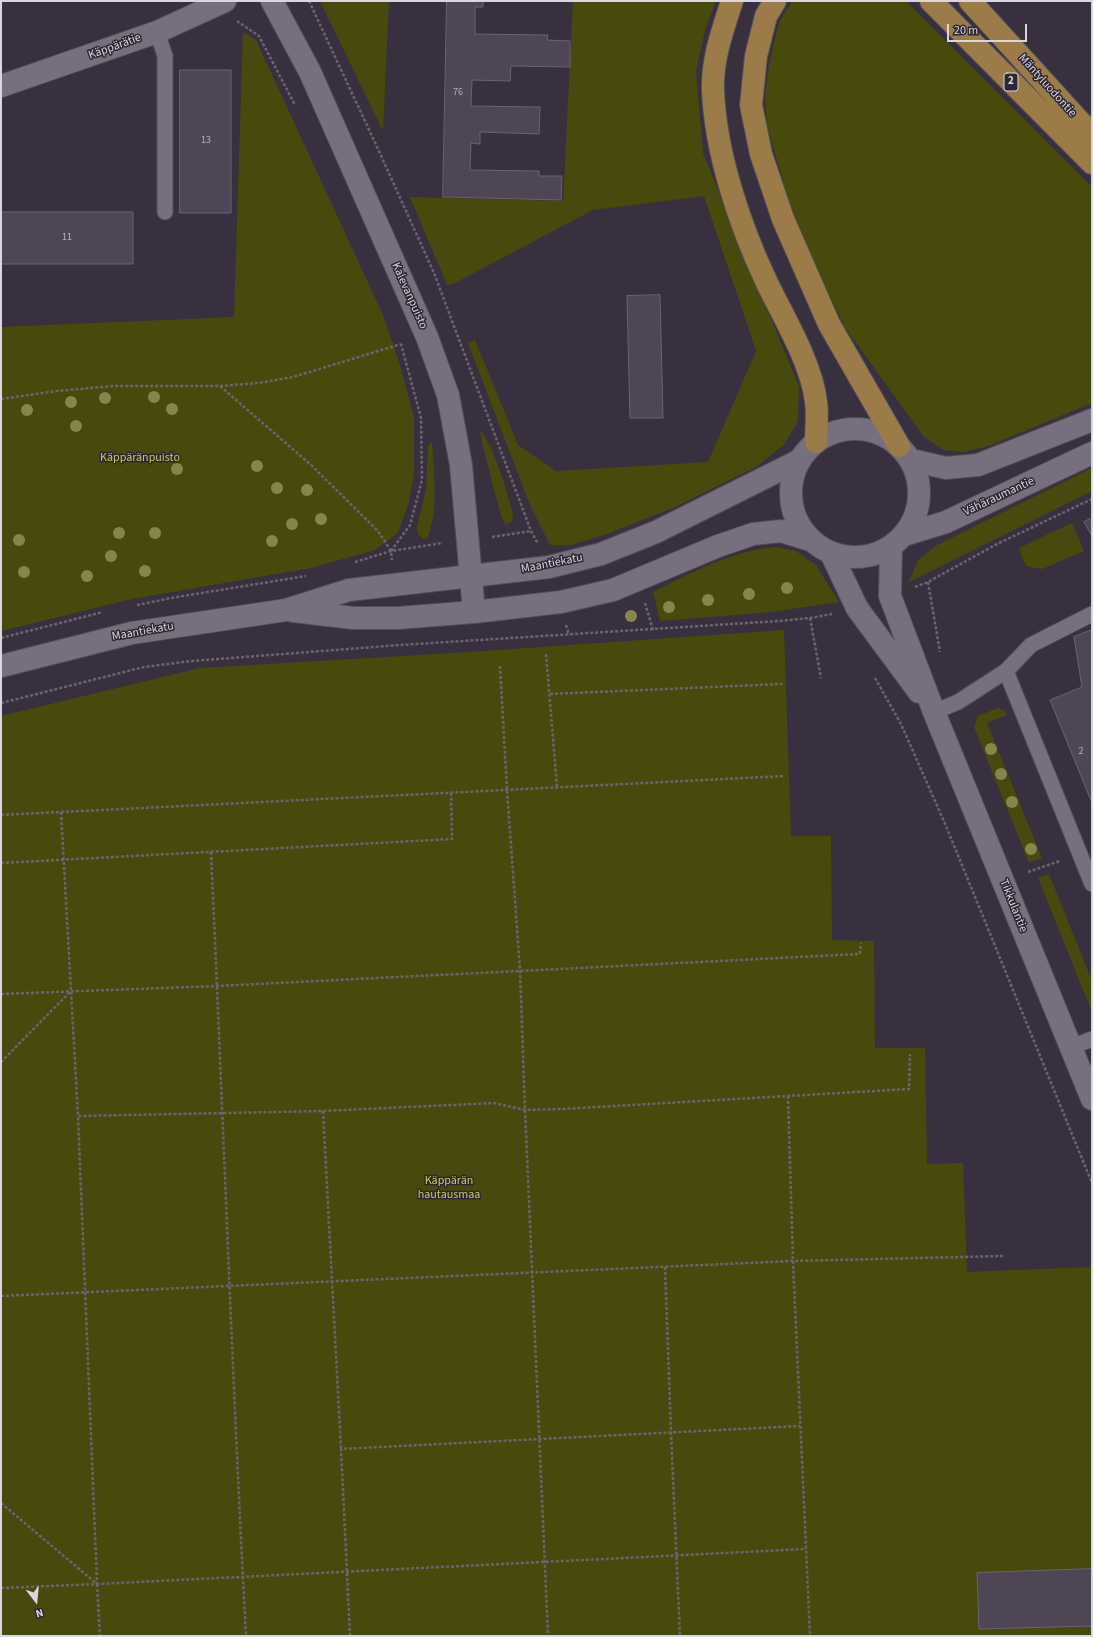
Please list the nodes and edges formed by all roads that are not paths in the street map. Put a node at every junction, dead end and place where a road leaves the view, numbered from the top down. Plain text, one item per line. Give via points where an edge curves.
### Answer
1 (272, 1) edge
2 (732, 1) edge
3 (775, 1) edge
4 (931, 1) edge
5 (970, 1) edge
6 (230, 9) edge
7 (156, 32) junction
8 (1, 86) edge
9 (1092, 135) edge
10 (1092, 163) edge
11 (165, 212) dead end
12 (1092, 420) edge
13 (816, 442) junction
14 (905, 453) junction
15 (1092, 453) edge
16 (800, 460) junction
17 (810, 540) junction
18 (897, 541) junction
19 (831, 553) junction
20 (471, 577) junction
21 (286, 610) junction
22 (474, 612) junction
23 (1092, 614) edge
24 (1, 666) edge
25 (1006, 671) junction
26 (934, 712) junction
27 (1092, 884) edge
28 (1092, 1039) edge
29 (1071, 1047) junction
30 (1092, 1099) edge

1 - 20 main road, Kalevanpuisto via 310,72 427,337 448,395 461,465
2 - 13 highway via 719,40 713,88 717,131 730,186 748,236 766,281 809,370 816,402
3 - 14 highway via 766,16 756,56 751,105 760,154 783,219 826,318
4 - 10 highway, Mäntyluodontie / 2
5 - 9 highway, Mäntyluodontie / 2
6 - 7 main road, Käppärätie
7 - 8 main road, Käppärätie
7 - 11 lane via 165,56
12 - 14 main road via 978,465 946,468
13 - 14 main road via 836,431 858,429 880,434
13 - 16 main road
14 - 18 main road via 920,485 917,512
15 - 18 main road, Vähäraumantie via 946,522
16 - 17 main road via 792,480 791,502 798,522
16 - 20 main road, Maantiekatu via 656,532 601,554 549,567
17 - 19 main road
17 - 22 main road, Maantiekatu via 781,531 754,534 718,546 613,590 561,602
18 - 19 main road via 872,556 851,558
18 - 26 main road via 890,596
19 - 26 main road via 856,608
20 - 21 main road, Maantiekatu via 349,590
20 - 22 main road, Kalevanpuisto
21 - 22 main road, Maantiekatu via 353,618 398,618
21 - 24 main road, Maantiekatu via 132,633
23 - 25 lane via 1031,646
25 - 26 lane via 958,702
25 - 27 lane
26 - 29 main road, Tikkulantie
28 - 29 lane
29 - 30 main road, Tikkulantie

